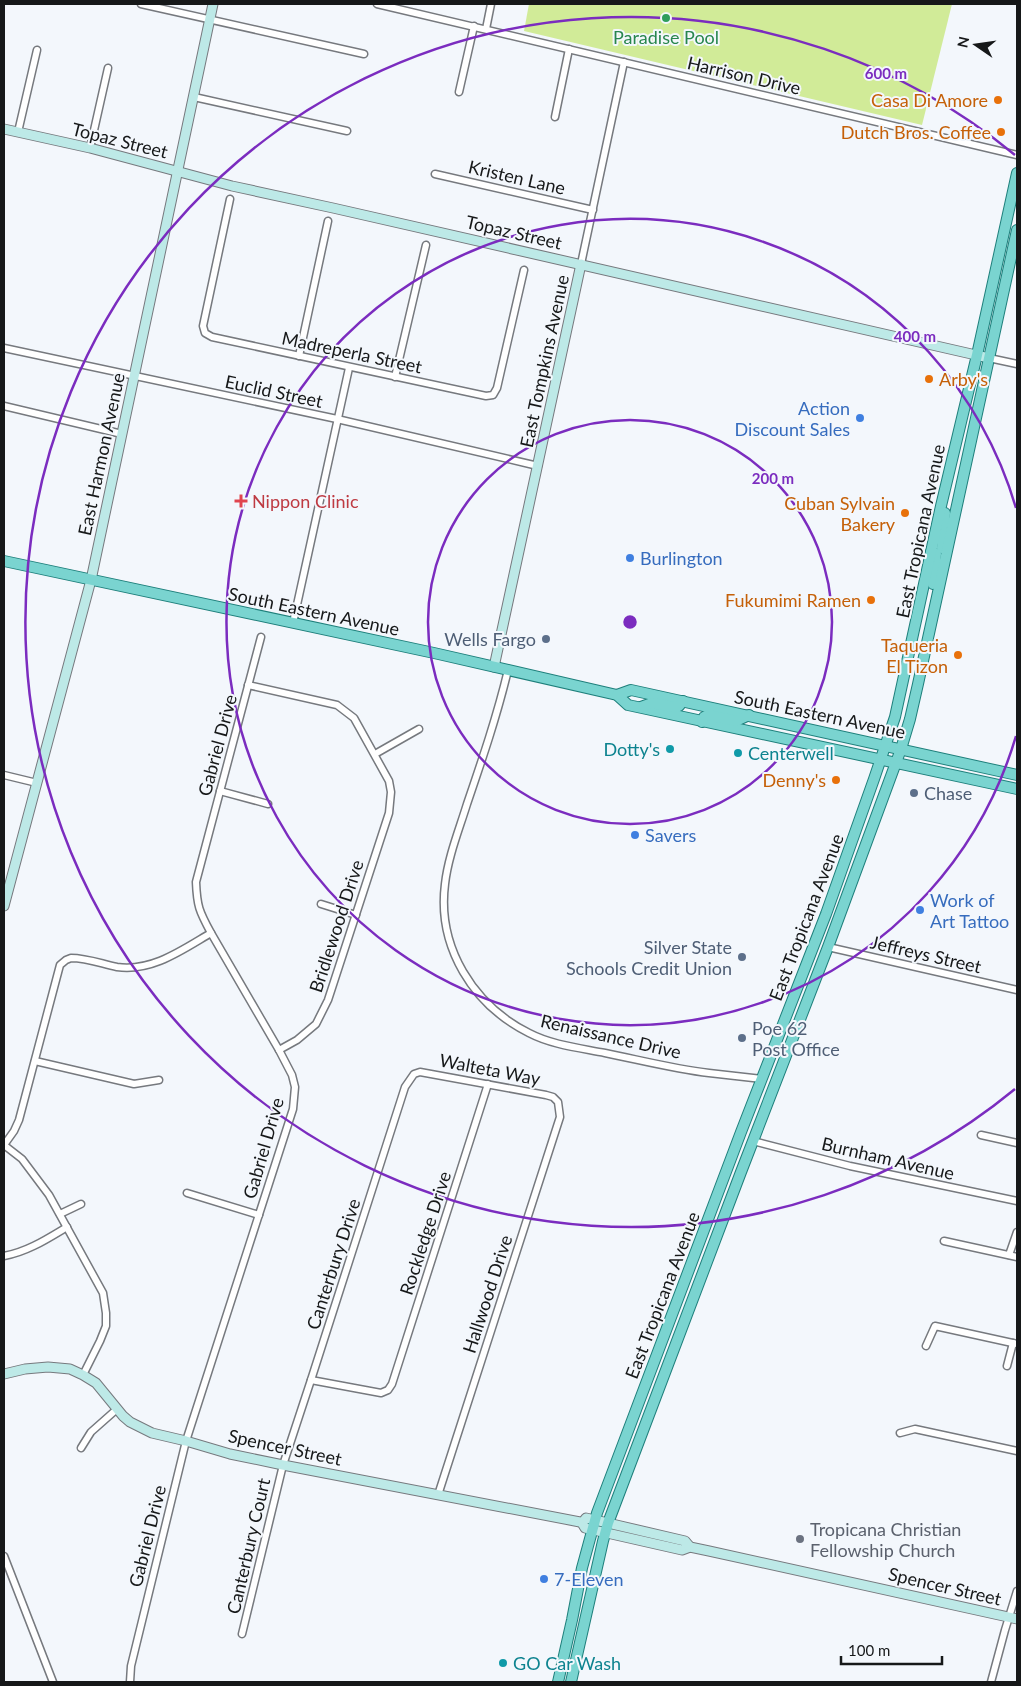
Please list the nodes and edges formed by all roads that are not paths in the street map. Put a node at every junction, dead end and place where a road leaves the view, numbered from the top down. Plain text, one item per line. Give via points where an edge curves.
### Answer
1 (141, 4) edge
2 (213, 4) edge
3 (377, 4) edge
4 (491, 4) edge
5 (210, 18) junction
6 (474, 26) junction
7 (486, 29) junction
8 (569, 49) junction
9 (37, 50) dead end
10 (364, 54) dead end
11 (624, 62) junction
12 (108, 68) dead end
13 (459, 92) dead end
14 (194, 97) junction
15 (555, 117) dead end
16 (4, 128) edge
17 (347, 131) dead end
18 (18, 132) junction
19 (90, 148) junction
20 (1017, 155) edge
21 (178, 172) junction
22 (1017, 173) edge
23 (435, 174) dead end
24 (230, 199) dead end
25 (593, 210) junction
26 (328, 221) dead end
27 (1017, 230) edge
28 (426, 246) dead end
29 (581, 264) junction
30 (524, 270) dead end
31 (4, 348) edge
32 (977, 355) junction
33 (299, 356) junction
34 (989, 358) junction
35 (1017, 364) edge
36 (349, 368) junction
37 (134, 376) junction
38 (395, 377) junction
39 (4, 406) edge
40 (337, 419) junction
41 (122, 434) junction
42 (538, 466) junction
43 (941, 506) junction
44 (931, 552) junction
45 (945, 558) junction
46 (4, 561) edge
47 (91, 580) junction
48 (931, 622) junction
49 (293, 623) junction
50 (261, 637) dead end
51 (494, 667) junction
52 (508, 670) junction
53 (248, 685) junction
54 (616, 695) junction
55 (683, 700) junction
56 (640, 708) junction
57 (749, 715) junction
58 (702, 722) junction
59 (418, 729) dead end
60 (886, 745) junction
61 (901, 749) junction
62 (375, 754) junction
63 (881, 760) junction
64 (896, 763) junction
65 (4, 775) edge
66 (1017, 775) edge
67 (37, 783) junction
68 (1017, 789) edge
69 (220, 791) junction
70 (268, 804) dead end
71 (322, 904) dead end
72 (4, 906) edge
73 (826, 914) junction
74 (356, 915) junction
75 (211, 933) junction
76 (813, 946) junction
77 (828, 947) junction
78 (814, 984) junction
79 (1017, 990) edge
80 (279, 1050) junction
81 (35, 1061) junction
82 (414, 1074) joint
83 (159, 1080) dead end
84 (762, 1080) junction
85 (488, 1084) junction
86 (558, 1102) joint
87 (752, 1105) junction
88 (741, 1132) junction
89 (981, 1135) dead end
90 (753, 1141) junction
91 (1017, 1143) edge
92 (4, 1145) edge
93 (741, 1172) junction
94 (187, 1193) dead end
95 (1017, 1201) edge
96 (81, 1204) dead end
97 (60, 1214) junction
98 (258, 1215) junction
99 (67, 1227) junction
100 (1017, 1232) edge
101 (944, 1241) dead end
102 (1009, 1255) junction
103 (4, 1256) edge
104 (1017, 1257) edge
105 (689, 1272) junction
106 (668, 1326) junction
107 (677, 1340) junction
108 (1015, 1344) edge
109 (926, 1346) dead end
110 (1007, 1366) dead end
111 (4, 1374) edge
112 (83, 1374) junction
113 (311, 1380) junction
114 (662, 1382) junction
115 (117, 1409) junction
116 (900, 1433) dead end
117 (186, 1441) junction
118 (80, 1448) dead end
119 (1017, 1451) edge
120 (283, 1465) junction
121 (438, 1495) junction
122 (594, 1524) junction
123 (607, 1528) junction
124 (4, 1556) edge
125 (1017, 1590) edge
126 (1013, 1618) edge
127 (242, 1634) dead end
128 (53, 1682) edge
129 (130, 1682) edge
130 (558, 1682) edge
131 (571, 1682) edge
132 (991, 1682) edge

1 - 5 street
2 - 5 street, East Harmon Avenue
3 - 6 street, Harrison Drive
4 - 7 street
5 - 10 street
5 - 14 street, East Harmon Avenue
6 - 7 street, Harrison Drive
6 - 13 street
7 - 8 street, Harrison Drive
8 - 11 street, Harrison Drive
8 - 15 street
9 - 18 street
11 - 20 street, Harrison Drive
11 - 25 street, East Tompkins Avenue
12 - 19 street
14 - 17 street
14 - 21 street, East Harmon Avenue
16 - 18 street, Topaz Street
18 - 19 street, Topaz Street
19 - 21 street, Topaz Street
21 - 29 street, Topaz Street
21 - 37 street, East Harmon Avenue
22 - 32 main road, East Tropicana Avenue
23 - 25 street, Kristen Lane
24 - 33 street, Madreperla Street via 203,326 205,332 212,337
25 - 29 street, East Tompkins Avenue
26 - 33 street
27 - 34 main road, East Tropicana Avenue
28 - 38 street
29 - 32 street, Topaz Street
29 - 42 street, East Tompkins Avenue
30 - 38 street, Madreperla Street via 493,395
31 - 37 street, Euclid Street
32 - 34 street, Topaz Street
32 - 43 main road, East Tropicana Avenue
33 - 36 street, Madreperla Street
34 - 35 street, Topaz Street
34 - 45 main road, East Tropicana Avenue
36 - 38 street, Madreperla Street
36 - 40 street
37 - 40 street, Euclid Street
37 - 41 street, East Harmon Avenue
39 - 41 street
40 - 42 street, Euclid Street
40 - 49 street
41 - 47 street, East Harmon Avenue
42 - 51 street, East Tompkins Avenue
43 - 44 main road, East Tropicana Avenue
43 - 45 main road via 945,514 942,547
44 - 48 main road via 937,559
44 - 60 main road, East Tropicana Avenue via 904,680
45 - 48 main road, East Tropicana Avenue
46 - 47 main road, South Eastern Avenue
47 - 49 main road, South Eastern Avenue
47 - 67 street, East Harmon Avenue
48 - 61 main road, East Tropicana Avenue
49 - 51 main road, South Eastern Avenue
50 - 53 street, Gabriel Drive
51 - 52 main road, South Eastern Avenue
52 - 54 main road, South Eastern Avenue
52 - 84 street, Renaissance Drive via 499,708 450,856 445,885 445,915 451,946 463,974 481,999 530,1034 570,1046
53 - 62 street via 337,705 354,718
53 - 69 street, Gabriel Drive
54 - 55 main road, South Eastern Avenue via 631,690
54 - 56 main road, South Eastern Avenue via 628,705
55 - 56 main road via 679,706 652,703
55 - 57 main road, South Eastern Avenue
56 - 58 main road, South Eastern Avenue
57 - 58 main road via 736,721 708,715
57 - 60 main road, South Eastern Avenue
58 - 63 main road, South Eastern Avenue
59 - 62 street
60 - 61 main road, South Eastern Avenue
60 - 63 main road, East Tropicana Avenue
61 - 64 main road, East Tropicana Avenue
61 - 66 main road, South Eastern Avenue
62 - 74 street, Bridlewood Drive via 389,782 389,813
63 - 64 main road, South Eastern Avenue
63 - 73 main road, East Tropicana Avenue
64 - 68 main road, South Eastern Avenue
64 - 77 main road, East Tropicana Avenue
65 - 67 street
67 - 72 street, East Harmon Avenue
69 - 70 street
69 - 75 street, Gabriel Drive via 196,882 200,914
71 - 74 street
73 - 76 main road, East Tropicana Avenue
73 - 77 main road via 829,924 823,942
74 - 80 street, Bridlewood Drive via 328,1000 316,1024
75 - 80 street, Gabriel Drive
75 - 81 street via 168,958 134,967 79,958 66,960 60,965
76 - 78 main road via 818,951 811,973
76 - 84 main road, East Tropicana Avenue
77 - 78 main road, East Tropicana Avenue
77 - 79 street, Jeffreys Street
78 - 90 main road, East Tropicana Avenue
80 - 98 street, Gabriel Drive via 295,1087 293,1110
81 - 83 street via 134,1084
81 - 92 street via 19,1120
82 - 85 street, Walteta Way via 420,1072
82 - 113 street, Canterbury Drive via 405,1087
84 - 87 main road, East Tropicana Avenue
85 - 86 street, Walteta Way via 546,1095
85 - 113 street, Rockledge Drive via 392,1384 381,1393
86 - 121 street, Hallwood Drive via 560,1116
87 - 88 main road, East Tropicana Avenue
87 - 90 main road via 755,1116 749,1135
88 - 93 main road via 745,1140 739,1160
88 - 105 main road, East Tropicana Avenue
89 - 91 street
90 - 93 main road, East Tropicana Avenue
90 - 95 street, Burnham Avenue via 850,1166
92 - 97 street via 22,1159
93 - 107 main road, East Tropicana Avenue
94 - 98 street
96 - 97 street
97 - 99 street
98 - 117 street, Gabriel Drive
99 - 103 street via 17,1254
99 - 112 street via 103,1293 106,1313 106,1326
100 - 102 street
101 - 102 street
102 - 104 street
105 - 106 main road, East Tropicana Avenue
105 - 107 main road via 687,1292 676,1328
106 - 114 main road via 670,1338
106 - 122 main road, East Tropicana Avenue
107 - 114 main road, East Tropicana Avenue
108 - 109 street via 935,1326
108 - 110 street
111 - 112 street, Spencer Street via 58,1367
112 - 115 street, Spencer Street via 100,1387
113 - 120 street, Canterbury Drive
114 - 123 main road, East Tropicana Avenue
115 - 117 street, Spencer Street via 142,1429
115 - 118 street
116 - 119 street via 915,1429
117 - 120 street, Spencer Street
117 - 129 street, Gabriel Drive via 131,1666
120 - 121 street, Spencer Street
120 - 127 street, Canterbury Court
121 - 122 street, Spencer Street via 582,1523 586,1518
122 - 123 street, Spencer Street
122 - 130 main road, East Tropicana Avenue
123 - 126 street, Spencer Street via 682,1550 690,1547
123 - 131 main road, East Tropicana Avenue
124 - 128 street
125 - 126 street
126 - 132 street

